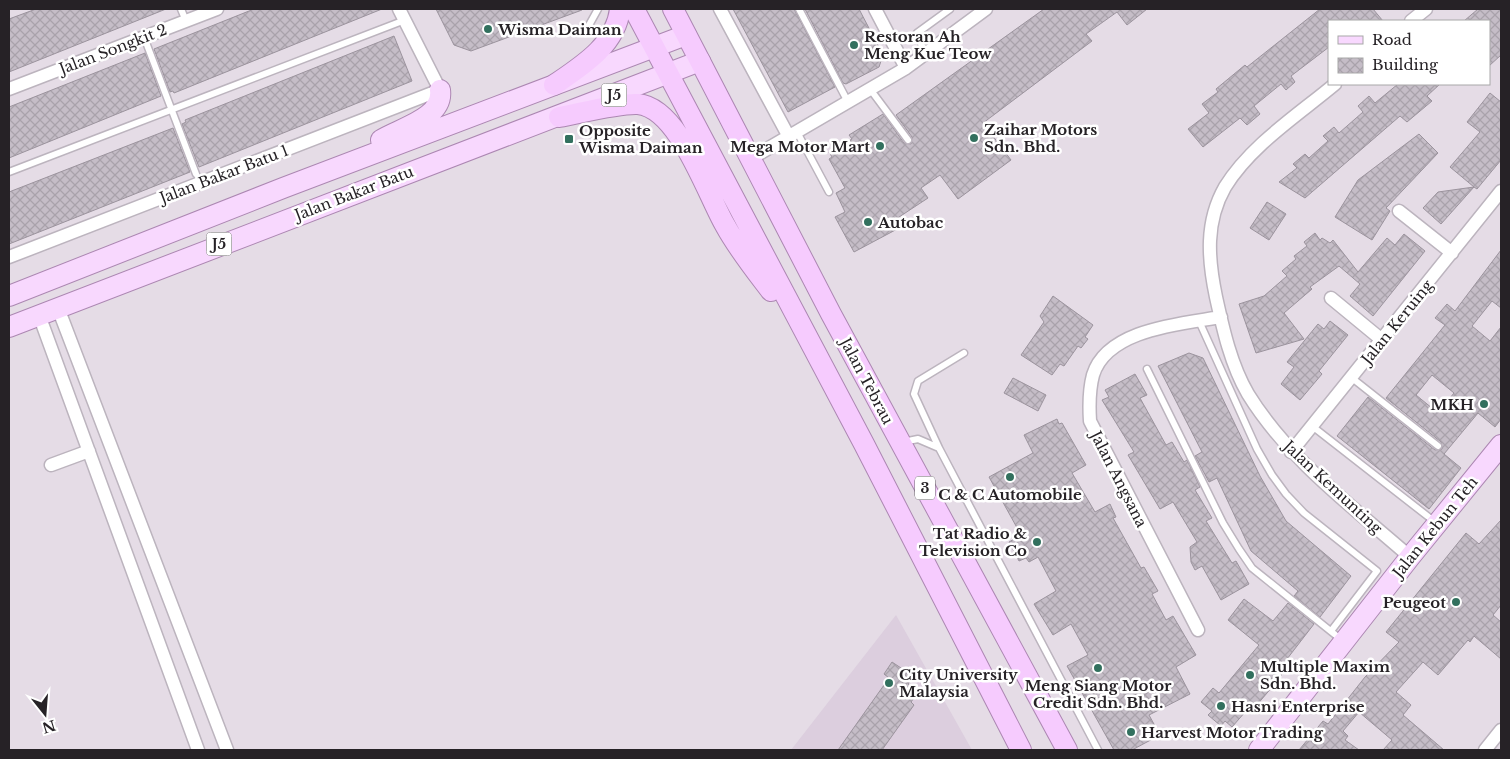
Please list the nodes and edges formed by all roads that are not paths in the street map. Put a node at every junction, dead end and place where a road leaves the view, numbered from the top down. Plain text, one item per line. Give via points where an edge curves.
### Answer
1 (217, 9) edge
2 (598, 9) edge
3 (620, 9) edge
4 (634, 9) edge
5 (673, 9) edge
6 (720, 9) edge
7 (799, 9) edge
8 (876, 9) edge
9 (950, 9) edge
10 (986, 9) edge
11 (1426, 9) edge
12 (184, 15) edge
13 (402, 15) edge
14 (1412, 20) edge
15 (588, 27) dead end
16 (686, 35) junction
17 (144, 37) junction
18 (654, 47) junction
19 (925, 54) junction
20 (700, 61) junction
21 (906, 68) junction
22 (668, 74) junction
23 (554, 85) junction
24 (1334, 85) edge
25 (9, 89) edge
26 (870, 89) junction
27 (440, 90) junction
28 (848, 102) junction
29 (173, 110) junction
30 (559, 116) junction
31 (793, 135) junction
32 (908, 140) dead end
33 (366, 156) junction
34 (750, 160) junction
35 (9, 172) edge
36 (196, 174) dead end
37 (283, 188) junction
38 (1501, 191) edge
39 (829, 192) dead end
40 (1399, 211) dead end
41 (1452, 253) junction
42 (9, 257) edge
43 (9, 296) edge
44 (1331, 298) dead end
45 (9, 302) edge
46 (48, 308) junction
47 (1221, 318) junction
48 (1199, 321) junction
49 (9, 327) edge
50 (802, 329) junction
51 (1382, 340) junction
52 (964, 354) dead end
53 (1147, 369) dead end
54 (1352, 378) junction
55 (1312, 426) junction
56 (900, 443) junction
57 (1501, 445) edge
58 (1438, 446) dead end
59 (939, 448) junction
60 (90, 451) junction
61 (1291, 452) junction
62 (50, 465) dead end
63 (1437, 524) junction
64 (1410, 557) junction
65 (951, 615) junction
66 (1198, 630) dead end
67 (1337, 636) junction
68 (1501, 730) edge
69 (198, 750) edge
70 (228, 750) edge
71 (1005, 750) edge
72 (1021, 750) edge
73 (1067, 750) edge
74 (1098, 750) edge
75 (1259, 750) edge
76 (1485, 750) edge

1 - 12 street, Jalan Songkit 2
2 - 15 lane
3 - 23 highway via 617,26 605,44
4 - 18 highway, 3
5 - 16 highway, Jalan Tebrau / 3
6 - 31 street
7 - 28 lane
8 - 21 street
9 - 19 lane via 918,34
10 - 19 street
11 - 14 street
12 - 17 street, Jalan Songkit 2
13 - 27 street
13 - 29 lane
16 - 18 main road, Jalan Bakar Batu / J5
16 - 20 highway, Jalan Tebrau / 3
17 - 25 street, Jalan Songkit 2
17 - 29 lane
18 - 22 highway, 3
18 - 23 main road, Jalan Bakar Batu / J5
19 - 21 street
20 - 22 main road, Jalan Bakar Batu / J5
20 - 34 highway, Jalan Tebrau / 3
21 - 26 street
22 - 30 main road, Jalan Bakar Batu / J5
22 - 50 highway, 3
23 - 33 main road, Jalan Bakar Batu / J5
24 - 47 street, Jalan Kemunting via 1256,149 1225,187 1210,226 1208,250
26 - 28 street
26 - 32 lane
27 - 33 main road via 438,106 430,114 381,139
27 - 42 street, Jalan Bakar Batu 1
28 - 31 street
29 - 35 lane
29 - 36 lane
30 - 46 main road, Jalan Bakar Batu / J5
30 - 50 highway via 638,104 657,112 683,142 725,226 753,268
31 - 34 street
31 - 39 lane
33 - 37 main road, Jalan Bakar Batu / J5
34 - 56 highway, Jalan Tebrau / 3
37 - 43 main road, Jalan Bakar Batu / J5
37 - 46 main road via 197,228 64,281 56,287
38 - 41 street, Jalan Keruing
40 - 41 street
41 - 51 street, Jalan Keruing
44 - 51 street
45 - 46 main road via 37,299
46 - 49 main road, Jalan Bakar Batu / J5
46 - 60 street
46 - 70 street
47 - 48 street, Jalan Angsana
47 - 61 street, Jalan Kemunting via 1248,393
48 - 66 street, Jalan Angsana via 1158,328 1116,346 1104,355 1094,373 1089,397 1090,421 1097,436
48 - 67 lane via 1272,475 1304,513 1377,571
50 - 65 highway, 3
51 - 54 street, Jalan Keruing
52 - 59 lane via 918,381 915,388 914,394
53 - 67 lane via 1223,523 1252,568
54 - 55 street, Jalan Keruing
54 - 58 lane
55 - 61 street, Jalan Keruing
55 - 63 lane
56 - 59 lane via 918,439
56 - 73 highway, Jalan Tebrau / 3
57 - 63 main road, Jalan Kebun Teh
59 - 74 lane
60 - 62 street
60 - 69 street
61 - 64 street, Jalan Kemunting
63 - 64 main road, Jalan Kebun Teh
64 - 67 main road, Jalan Kebun Teh
65 - 71 highway via 973,678
65 - 72 highway, 3
67 - 75 main road, Jalan Kebun Teh
68 - 76 street

